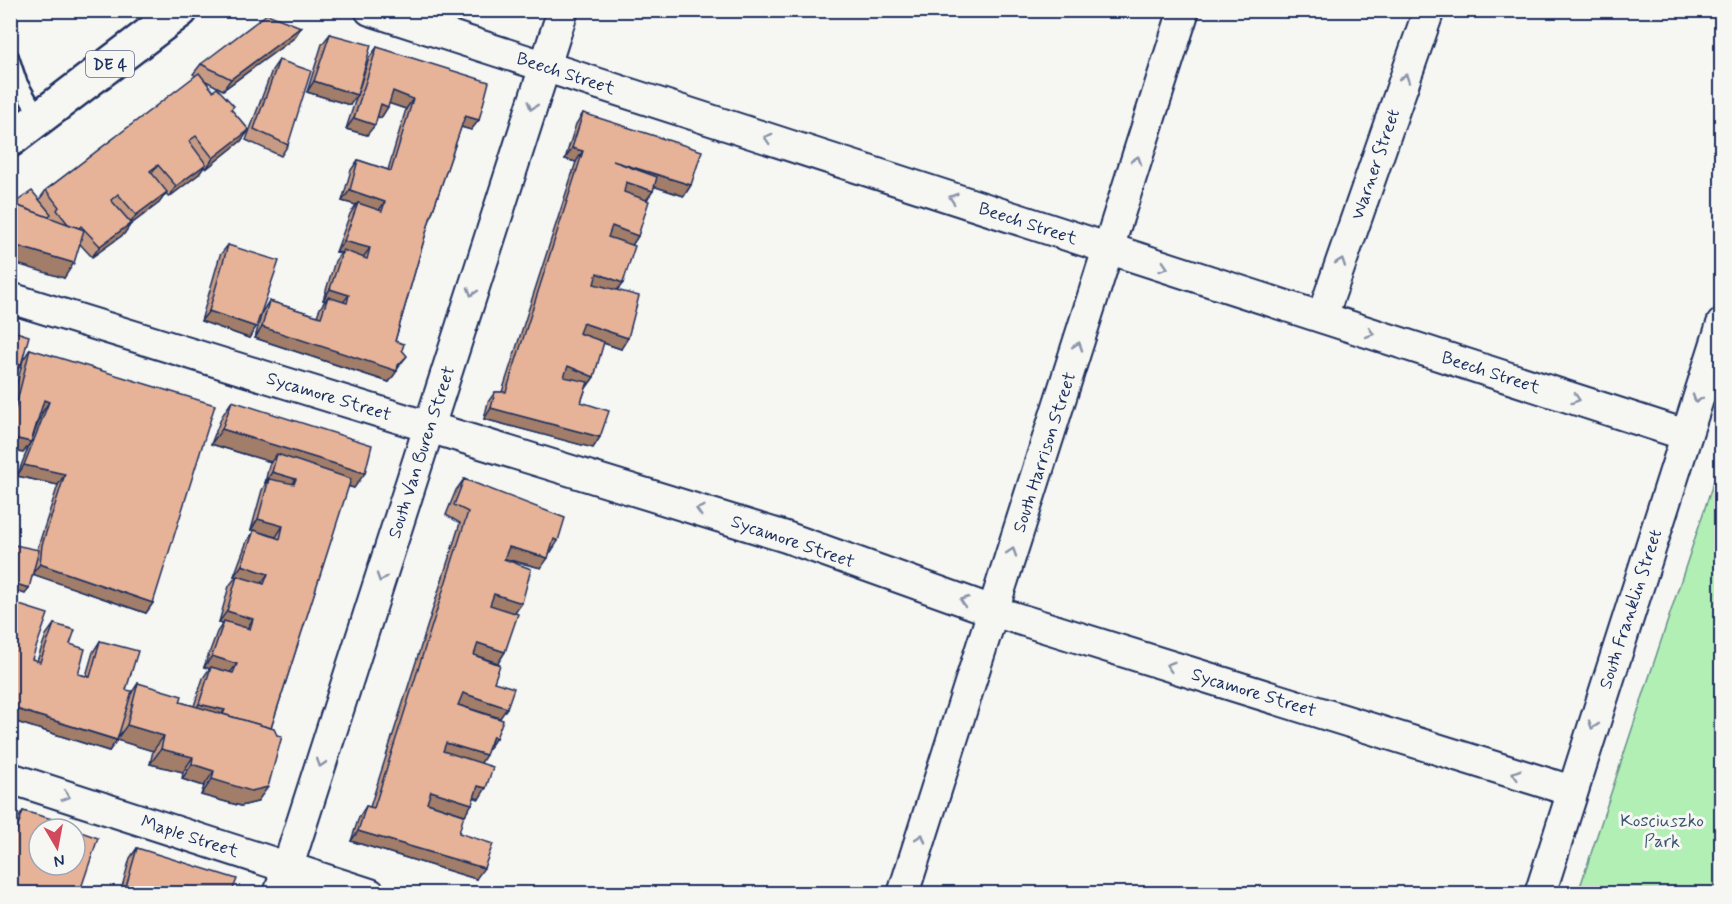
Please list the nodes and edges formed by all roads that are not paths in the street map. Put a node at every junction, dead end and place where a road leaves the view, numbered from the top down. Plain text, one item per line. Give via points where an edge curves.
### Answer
1 (181, 10) edge
2 (563, 10) edge
3 (1184, 10) edge
4 (1429, 10) edge
5 (380, 12) edge
6 (10, 56) edge
7 (545, 67) junction
8 (39, 118) junction
9 (10, 140) edge
10 (1109, 249) junction
11 (10, 298) edge
12 (1322, 317) junction
13 (1722, 324) edge
14 (429, 427) junction
15 (1686, 435) junction
16 (993, 611) junction
17 (10, 778) edge
18 (1572, 791) junction
19 (284, 880) edge
20 (370, 894) edge
21 (903, 894) edge
22 (1540, 894) edge

1 - 8 main road, DE 4
2 - 7 street, South Van Buren Street
10 -> 3 street, South Harrison Street
12 -> 4 street, Warner Street
5 - 7 street, Beech Street
6 - 8 lane via 19,83
10 -> 7 street, Beech Street
7 -> 14 street, South Van Buren Street
8 - 9 main road, DE 4
10 -> 12 street, Beech Street
16 -> 10 street, South Harrison Street
11 - 14 street, Sycamore Street
12 -> 15 street, Beech Street
13 -> 15 street, South Franklin Street
16 -> 14 street, Sycamore Street via 786,537
14 -> 19 street, South Van Buren Street
15 -> 18 street, South Franklin Street
18 -> 16 street, Sycamore Street
21 -> 16 street, South Harrison Street
17 -> 19 street, Maple Street
18 - 22 street, South Franklin Street
19 - 20 street, Maple Street

